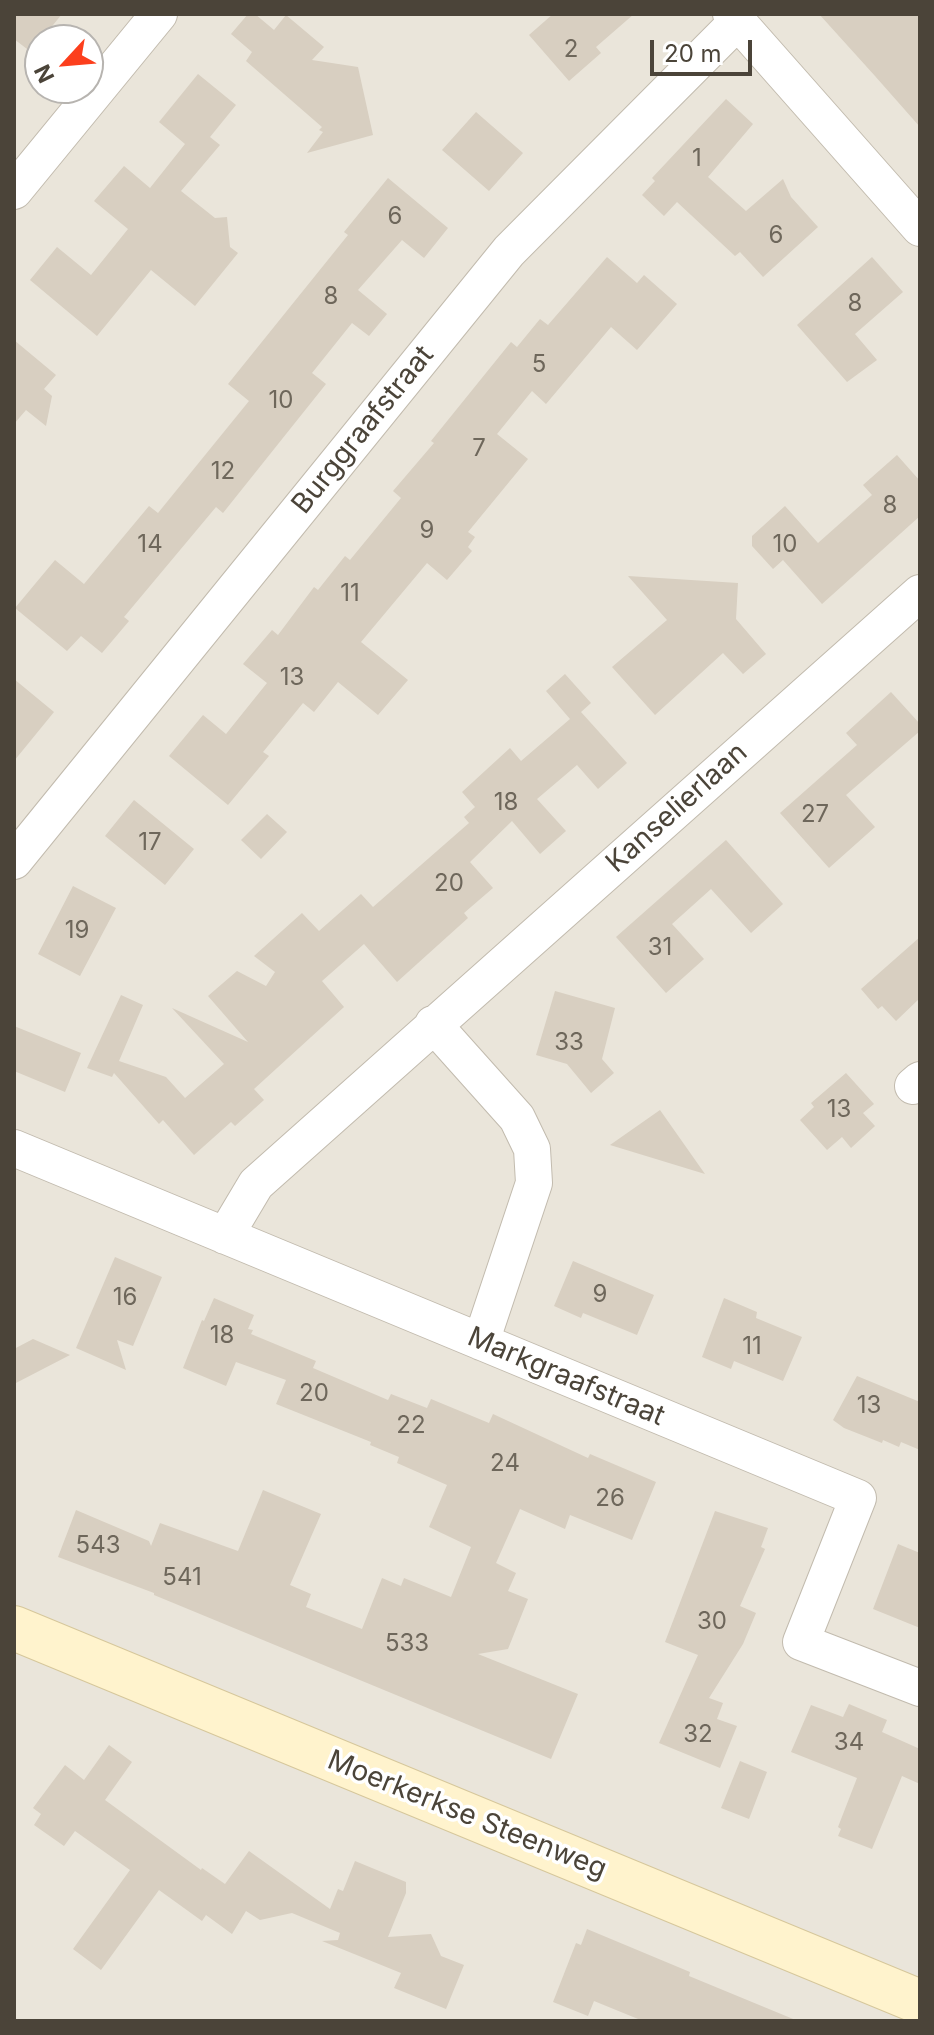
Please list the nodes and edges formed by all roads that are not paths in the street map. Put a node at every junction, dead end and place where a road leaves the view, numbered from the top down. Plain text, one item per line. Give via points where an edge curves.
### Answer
1 (159, 14) edge
2 (734, 18) edge
3 (14, 191) edge
4 (920, 228) edge
5 (920, 593) edge
6 (14, 861) edge
7 (433, 1024) junction
8 (14, 1148) edge
9 (225, 1236) junction
10 (481, 1342) junction
11 (14, 1628) edge
12 (920, 1688) edge
13 (920, 2002) edge

1 - 3 street
2 - 4 street
2 - 6 street, Burggraafstraat via 509,251
5 - 7 street, Kanselierlaan
7 - 9 street, Kanselierlaan via 256,1184
7 - 10 street via 517,1118 532,1149 534,1183
8 - 9 street, Markgraafstraat
9 - 10 street, Markgraafstraat
10 - 12 street, Markgraafstraat via 858,1498 801,1642
11 - 13 street, Moerkerkse Steenweg

